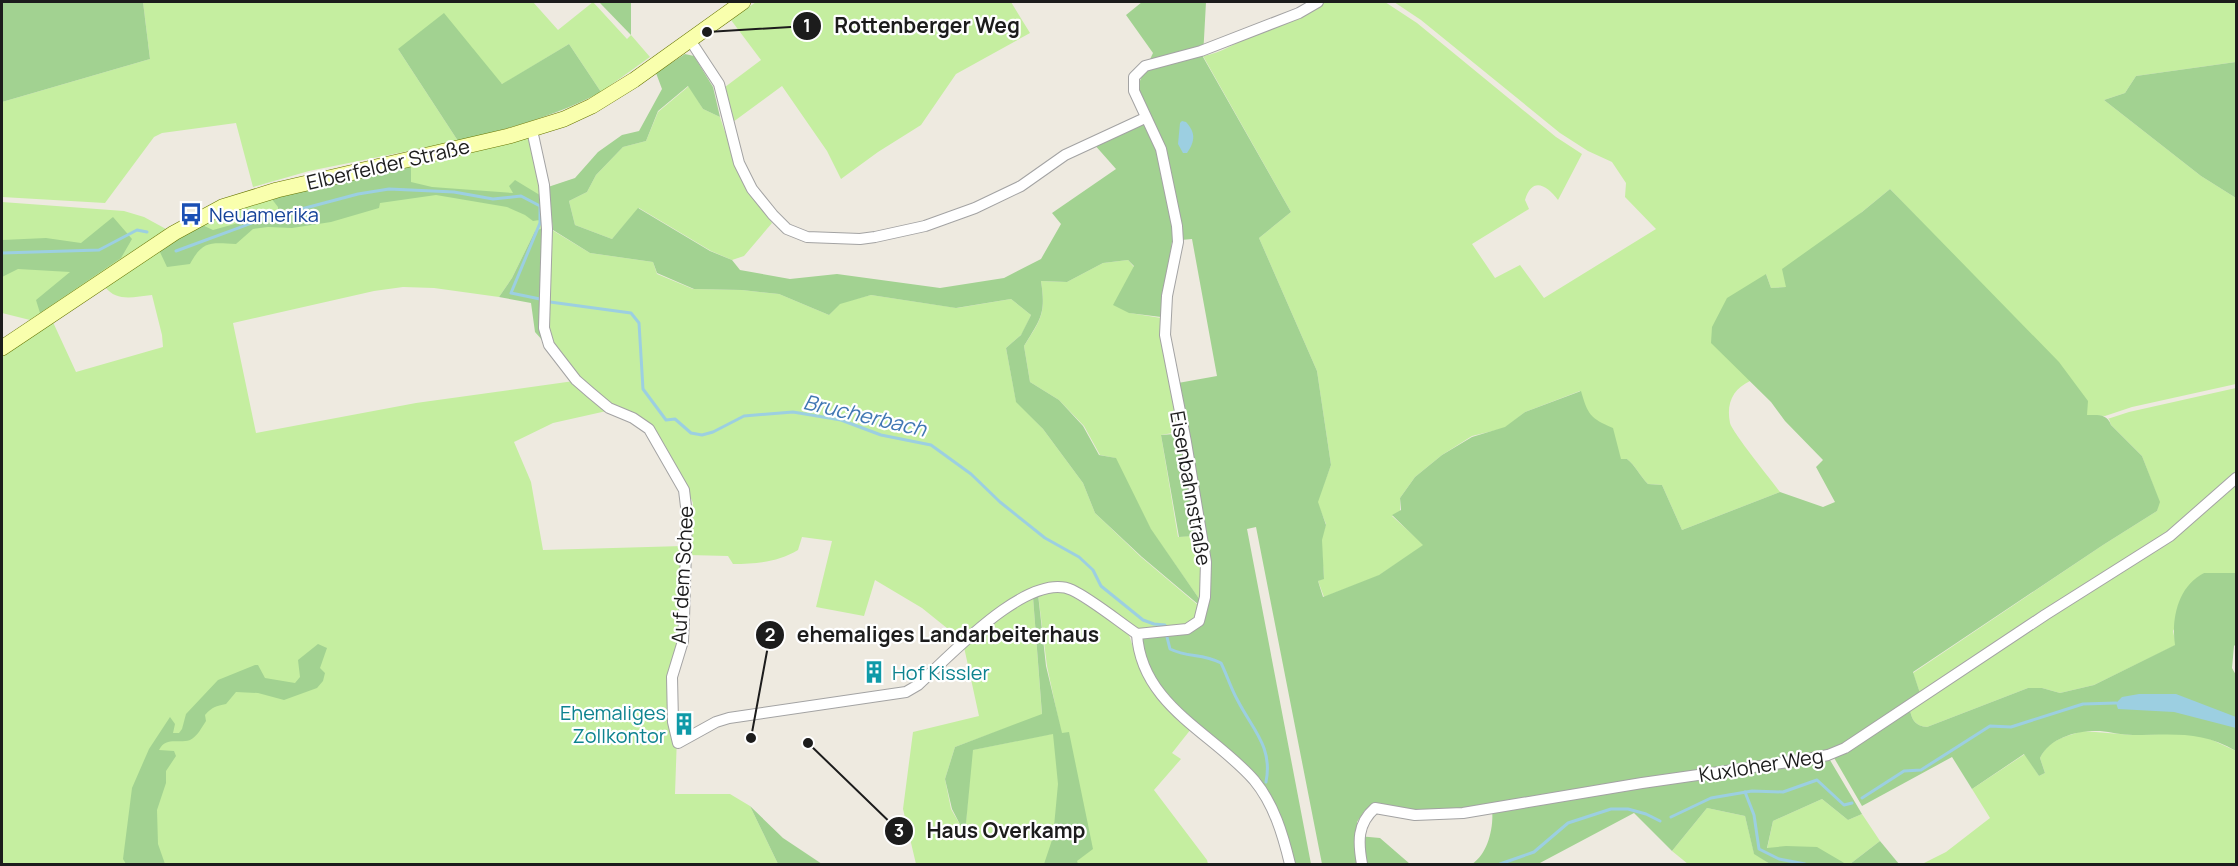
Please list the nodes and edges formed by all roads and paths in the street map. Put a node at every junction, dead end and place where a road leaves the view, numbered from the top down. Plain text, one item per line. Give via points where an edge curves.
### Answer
1 (743, 2) edge
2 (1318, 2) edge
3 (690, 40) junction
4 (1145, 118) junction
5 (532, 130) junction
6 (2, 348) edge
7 (2236, 478) edge
8 (1137, 634) junction
9 (1290, 864) edge
10 (1362, 864) edge

1 - 3 main road, Elberfelder Straße
2 - 4 street, Eisenbahnstraße via 1201,51 1145,66 1133,83
3 - 4 street via 719,84 739,163 752,189 788,229 807,237 860,239 925,226 1021,186 1065,155
3 - 5 main road, Elberfelder Straße via 598,102
4 - 8 street, Eisenbahnstraße via 1161,149 1177,226 1164,335 1199,517 1206,584 1199,621 1187,629
5 - 6 main road, Elberfelder Straße via 277,190 222,207 174,233
5 - 8 street, Auf dem Schee via 544,185 544,328 549,345 591,393 609,408 649,429 684,490 687,515 683,640 672,677 673,722 678,743 729,718 906,692 1004,608 1047,588 1071,590
7 - 10 street, Kuxloher Weg via 2170,536 1845,748 1803,760 1463,813 1415,815 1375,807 1361,825
8 - 9 street via 1143,668 1164,700 1261,789 1282,831

